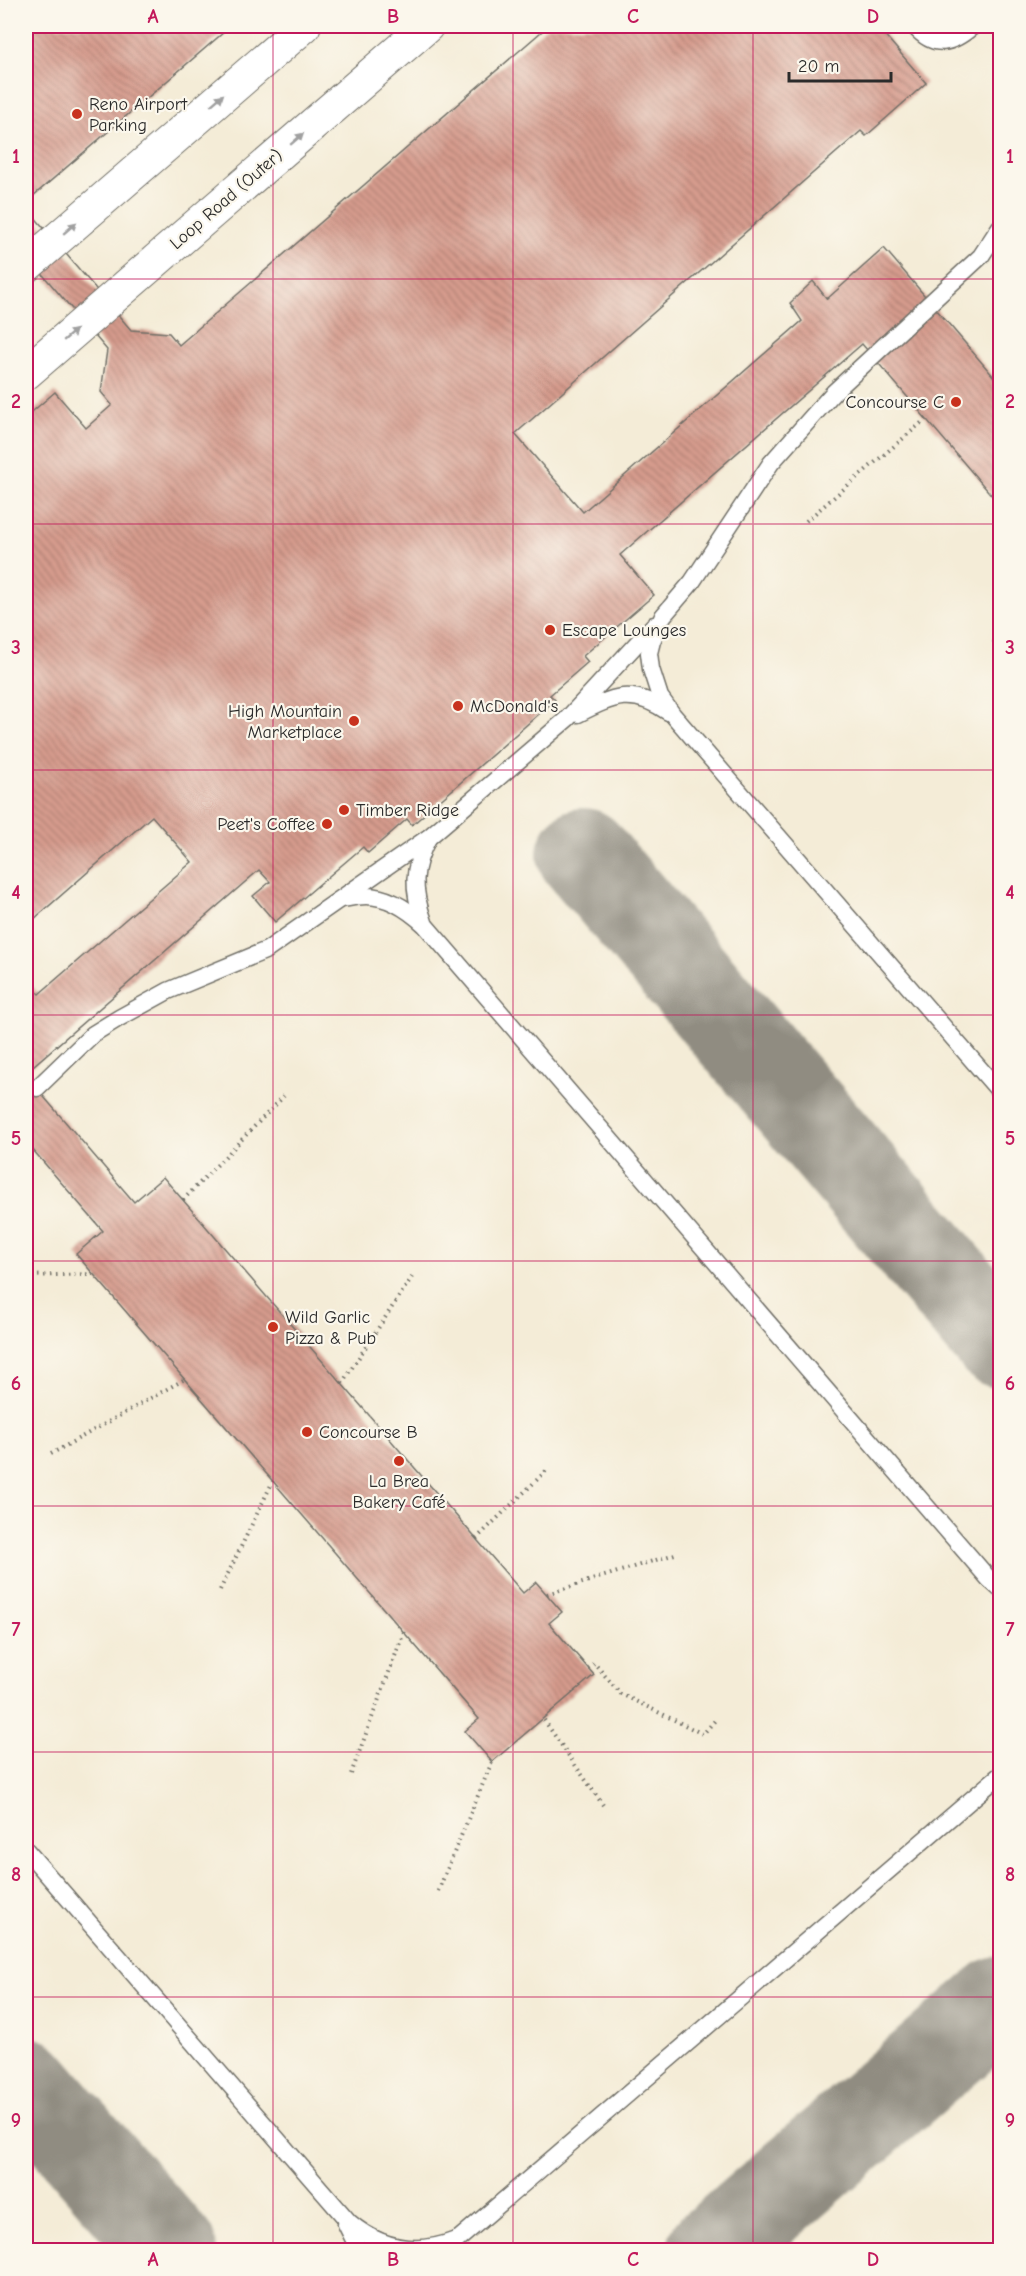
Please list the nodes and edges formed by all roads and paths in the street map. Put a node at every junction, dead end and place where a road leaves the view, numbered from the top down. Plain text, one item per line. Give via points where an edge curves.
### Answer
1 (303, 26) edge
2 (427, 26) edge
3 (914, 26) edge
4 (973, 26) edge
5 (1000, 227) edge
6 (26, 266) edge
7 (26, 373) edge
8 (926, 419) dead end
9 (806, 522) dead end
10 (663, 616) junction
11 (1000, 628) edge
12 (994, 643) dead end
13 (674, 715) junction
14 (567, 719) junction
15 (429, 837) junction
16 (342, 899) junction
17 (425, 925) junction
18 (37, 1088) dead end
19 (1000, 1092) edge
20 (284, 1096) dead end
21 (183, 1200) dead end
22 (93, 1274) dead end
23 (26, 1276) edge
24 (412, 1277) dead end
25 (185, 1379) dead end
26 (342, 1383) dead end
27 (51, 1454) dead end
28 (548, 1469) dead end
29 (273, 1481) dead end
30 (476, 1539) dead end
31 (675, 1554) dead end
32 (995, 1584) edge
33 (220, 1590) dead end
34 (547, 1594) dead end
35 (1000, 1596) edge
36 (404, 1632) dead end
37 (588, 1668) dead end
38 (717, 1718) dead end
39 (544, 1720) dead end
40 (492, 1762) dead end
41 (351, 1774) dead end
42 (1000, 1774) edge
43 (603, 1805) dead end
44 (26, 1850) edge
45 (438, 1891) dead end
46 (332, 2204) junction
47 (462, 2237) junction
48 (359, 2250) edge
49 (446, 2250) edge

6 -> 1 main road
7 -> 2 main road, Loop Road (Outer)
3 - 4 lane via 926,37 942,42 961,37
5 - 10 lane via 981,256 834,392 771,463 692,582
8 - 9 path
10 - 13 lane via 652,641 651,669 660,697
10 - 14 lane
11 - 12 path
13 - 14 lane via 646,699 619,696
13 - 19 lane
14 - 15 lane
15 - 16 lane
15 - 17 lane via 420,853 414,884
16 - 17 lane via 366,896 387,901 411,912
16 - 18 lane via 267,950 168,991 93,1034
17 - 32 lane
20 - 21 path
22 - 23 path
24 - 26 path
25 - 27 path
28 - 30 path
29 - 33 path
31 - 34 path
32 - 35 lane
36 - 41 path
37 - 38 path via 594,1663 621,1694 703,1734
39 - 43 path
40 - 45 path
42 - 47 lane
44 - 46 lane
46 - 47 lane via 365,2235 381,2243 424,2249
46 - 48 lane
47 - 49 lane

